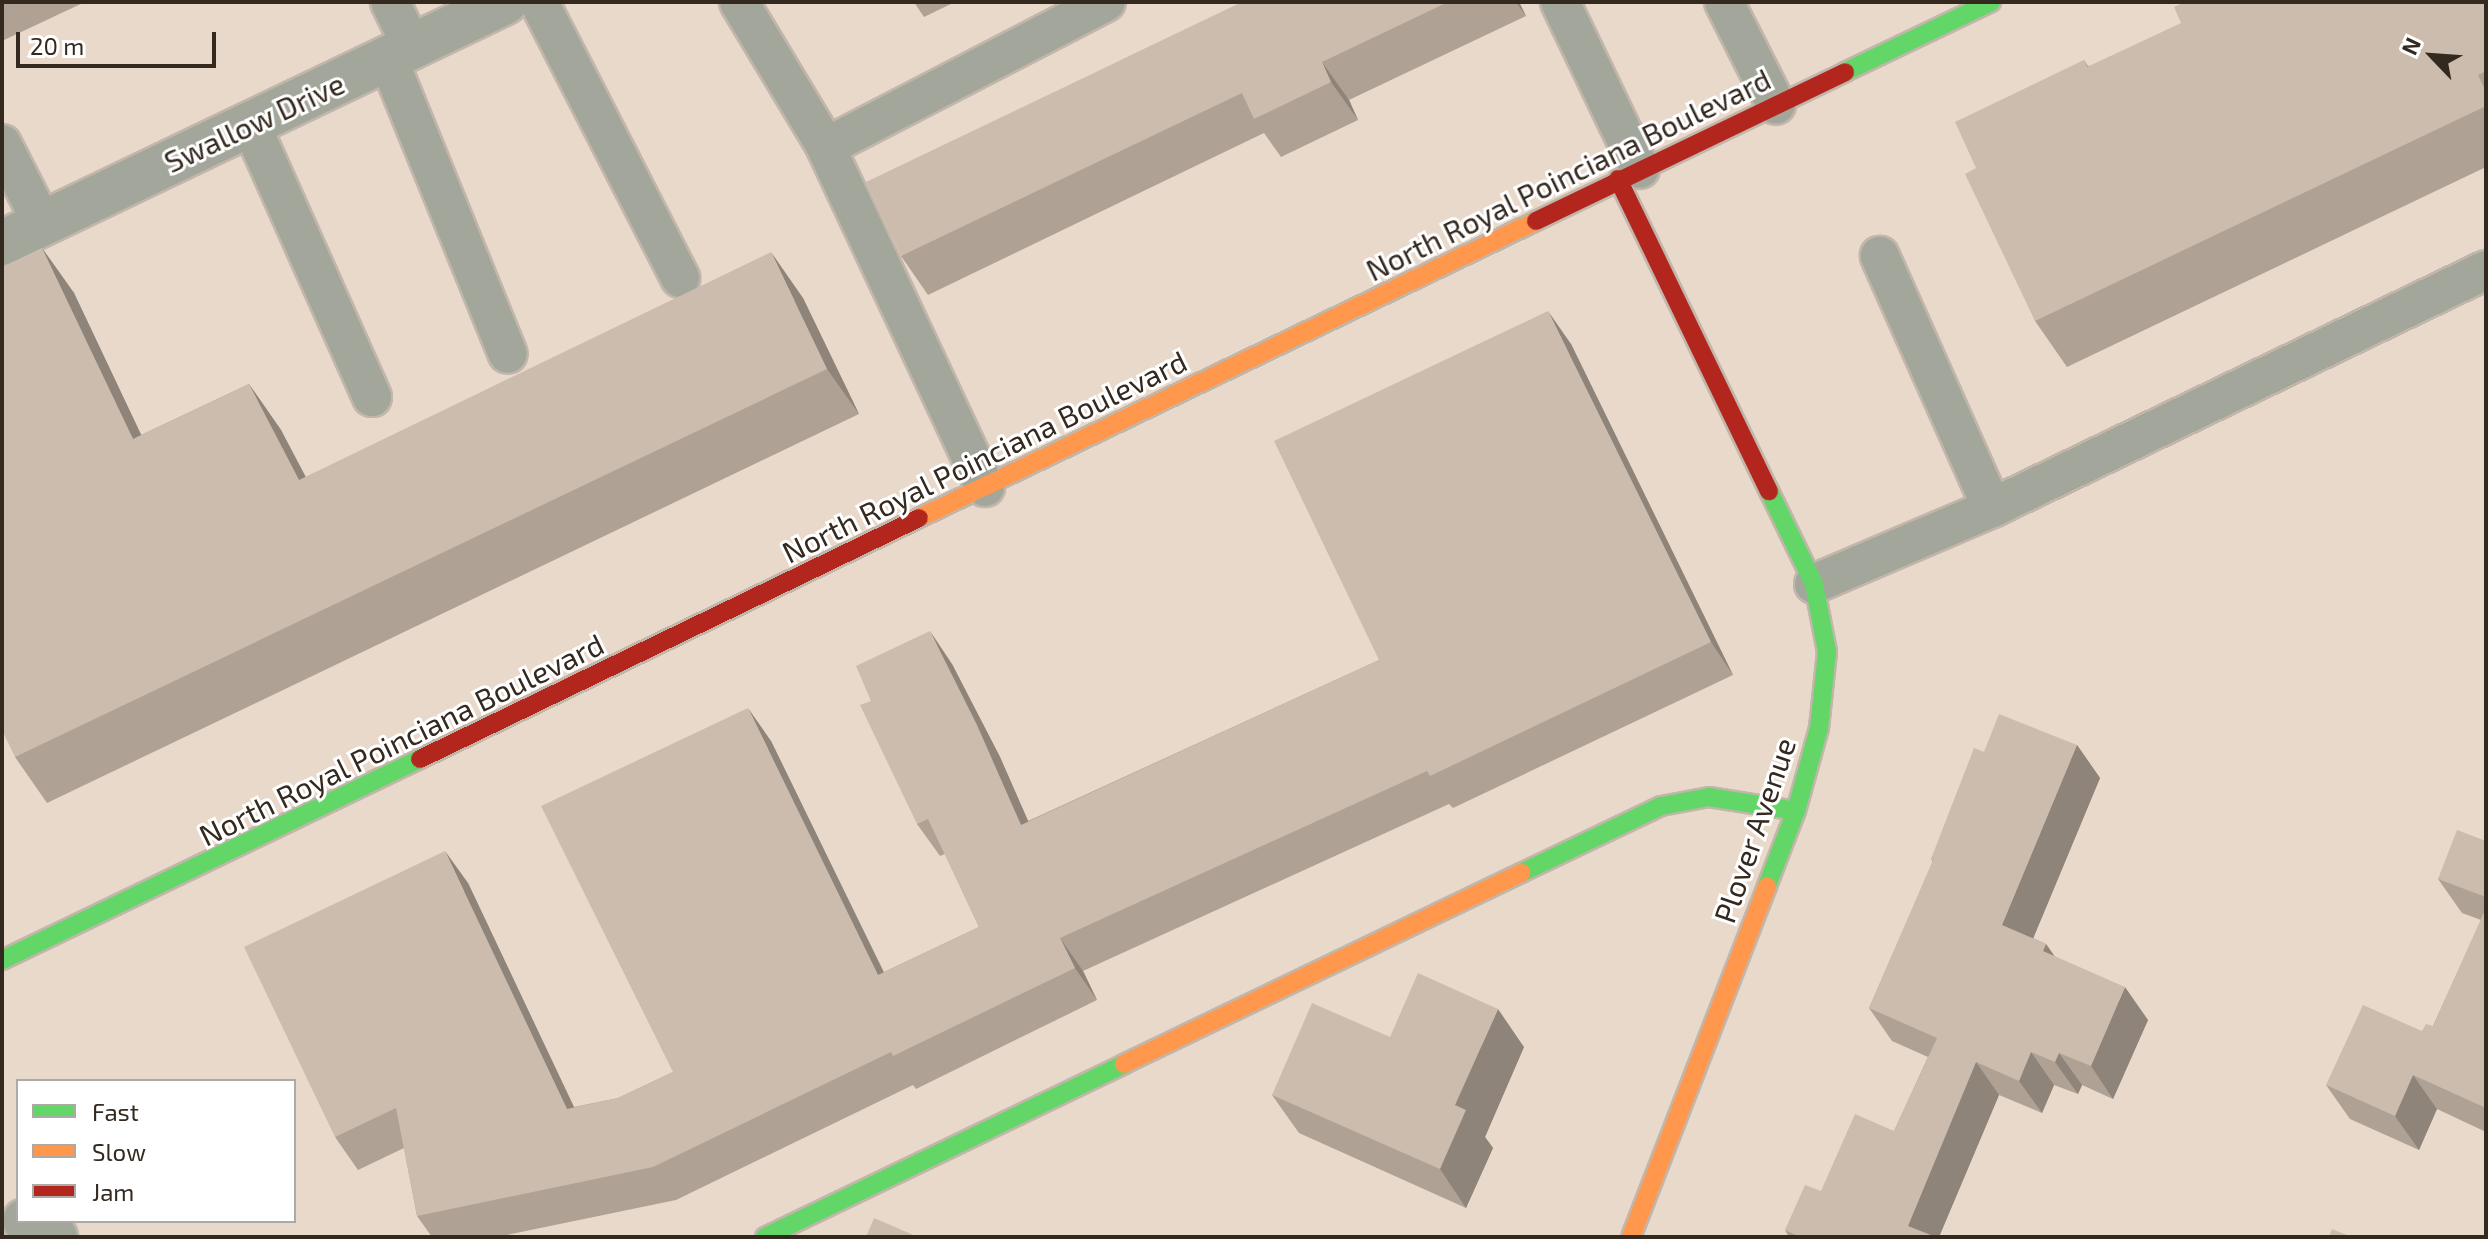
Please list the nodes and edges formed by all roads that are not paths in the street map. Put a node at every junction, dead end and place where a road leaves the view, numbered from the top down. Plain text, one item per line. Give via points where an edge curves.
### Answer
1 (390, 2) edge
2 (505, 2) edge
3 (539, 2) edge
4 (739, 2) edge
5 (1106, 2) edge
6 (1560, 2) edge
7 (1724, 2) edge
8 (1991, 2) edge
9 (400, 53) junction
10 (1776, 105) junction
11 (250, 123) junction
12 (2, 144) edge
13 (826, 147) junction
14 (1629, 174) junction
15 (42, 223) junction
16 (2, 243) edge
17 (1880, 256) dead end
18 (2486, 270) edge
19 (680, 278) dead end
20 (508, 354) dead end
21 (372, 397) dead end
22 (985, 487) junction
23 (1992, 508) junction
24 (1814, 584) junction
25 (1796, 811) junction
26 (2, 960) edge
27 (29, 1223) edge
28 (55, 1237) edge
29 (765, 1237) edge
30 (1631, 1237) edge

1 - 9 lane
2 - 9 street, Swallow Drive
3 - 19 lane
4 - 13 lane
5 - 13 lane
6 - 14 lane
7 - 10 lane
8 - 10 street, North Royal Poinciana Boulevard
9 - 11 street, Swallow Drive
9 - 20 lane
10 - 14 street, North Royal Poinciana Boulevard
11 - 15 street, Swallow Drive
11 - 21 lane
12 - 15 lane
13 - 22 lane
14 - 22 street, North Royal Poinciana Boulevard
14 - 24 street, Plover Avenue
15 - 16 street, Swallow Drive
17 - 23 lane
18 - 23 lane
22 - 26 street, North Royal Poinciana Boulevard
23 - 24 lane
24 - 25 street, Plover Avenue via 1827,652 1819,728
25 - 29 street via 1709,797 1661,806
25 - 30 street, Plover Avenue
27 - 28 street

